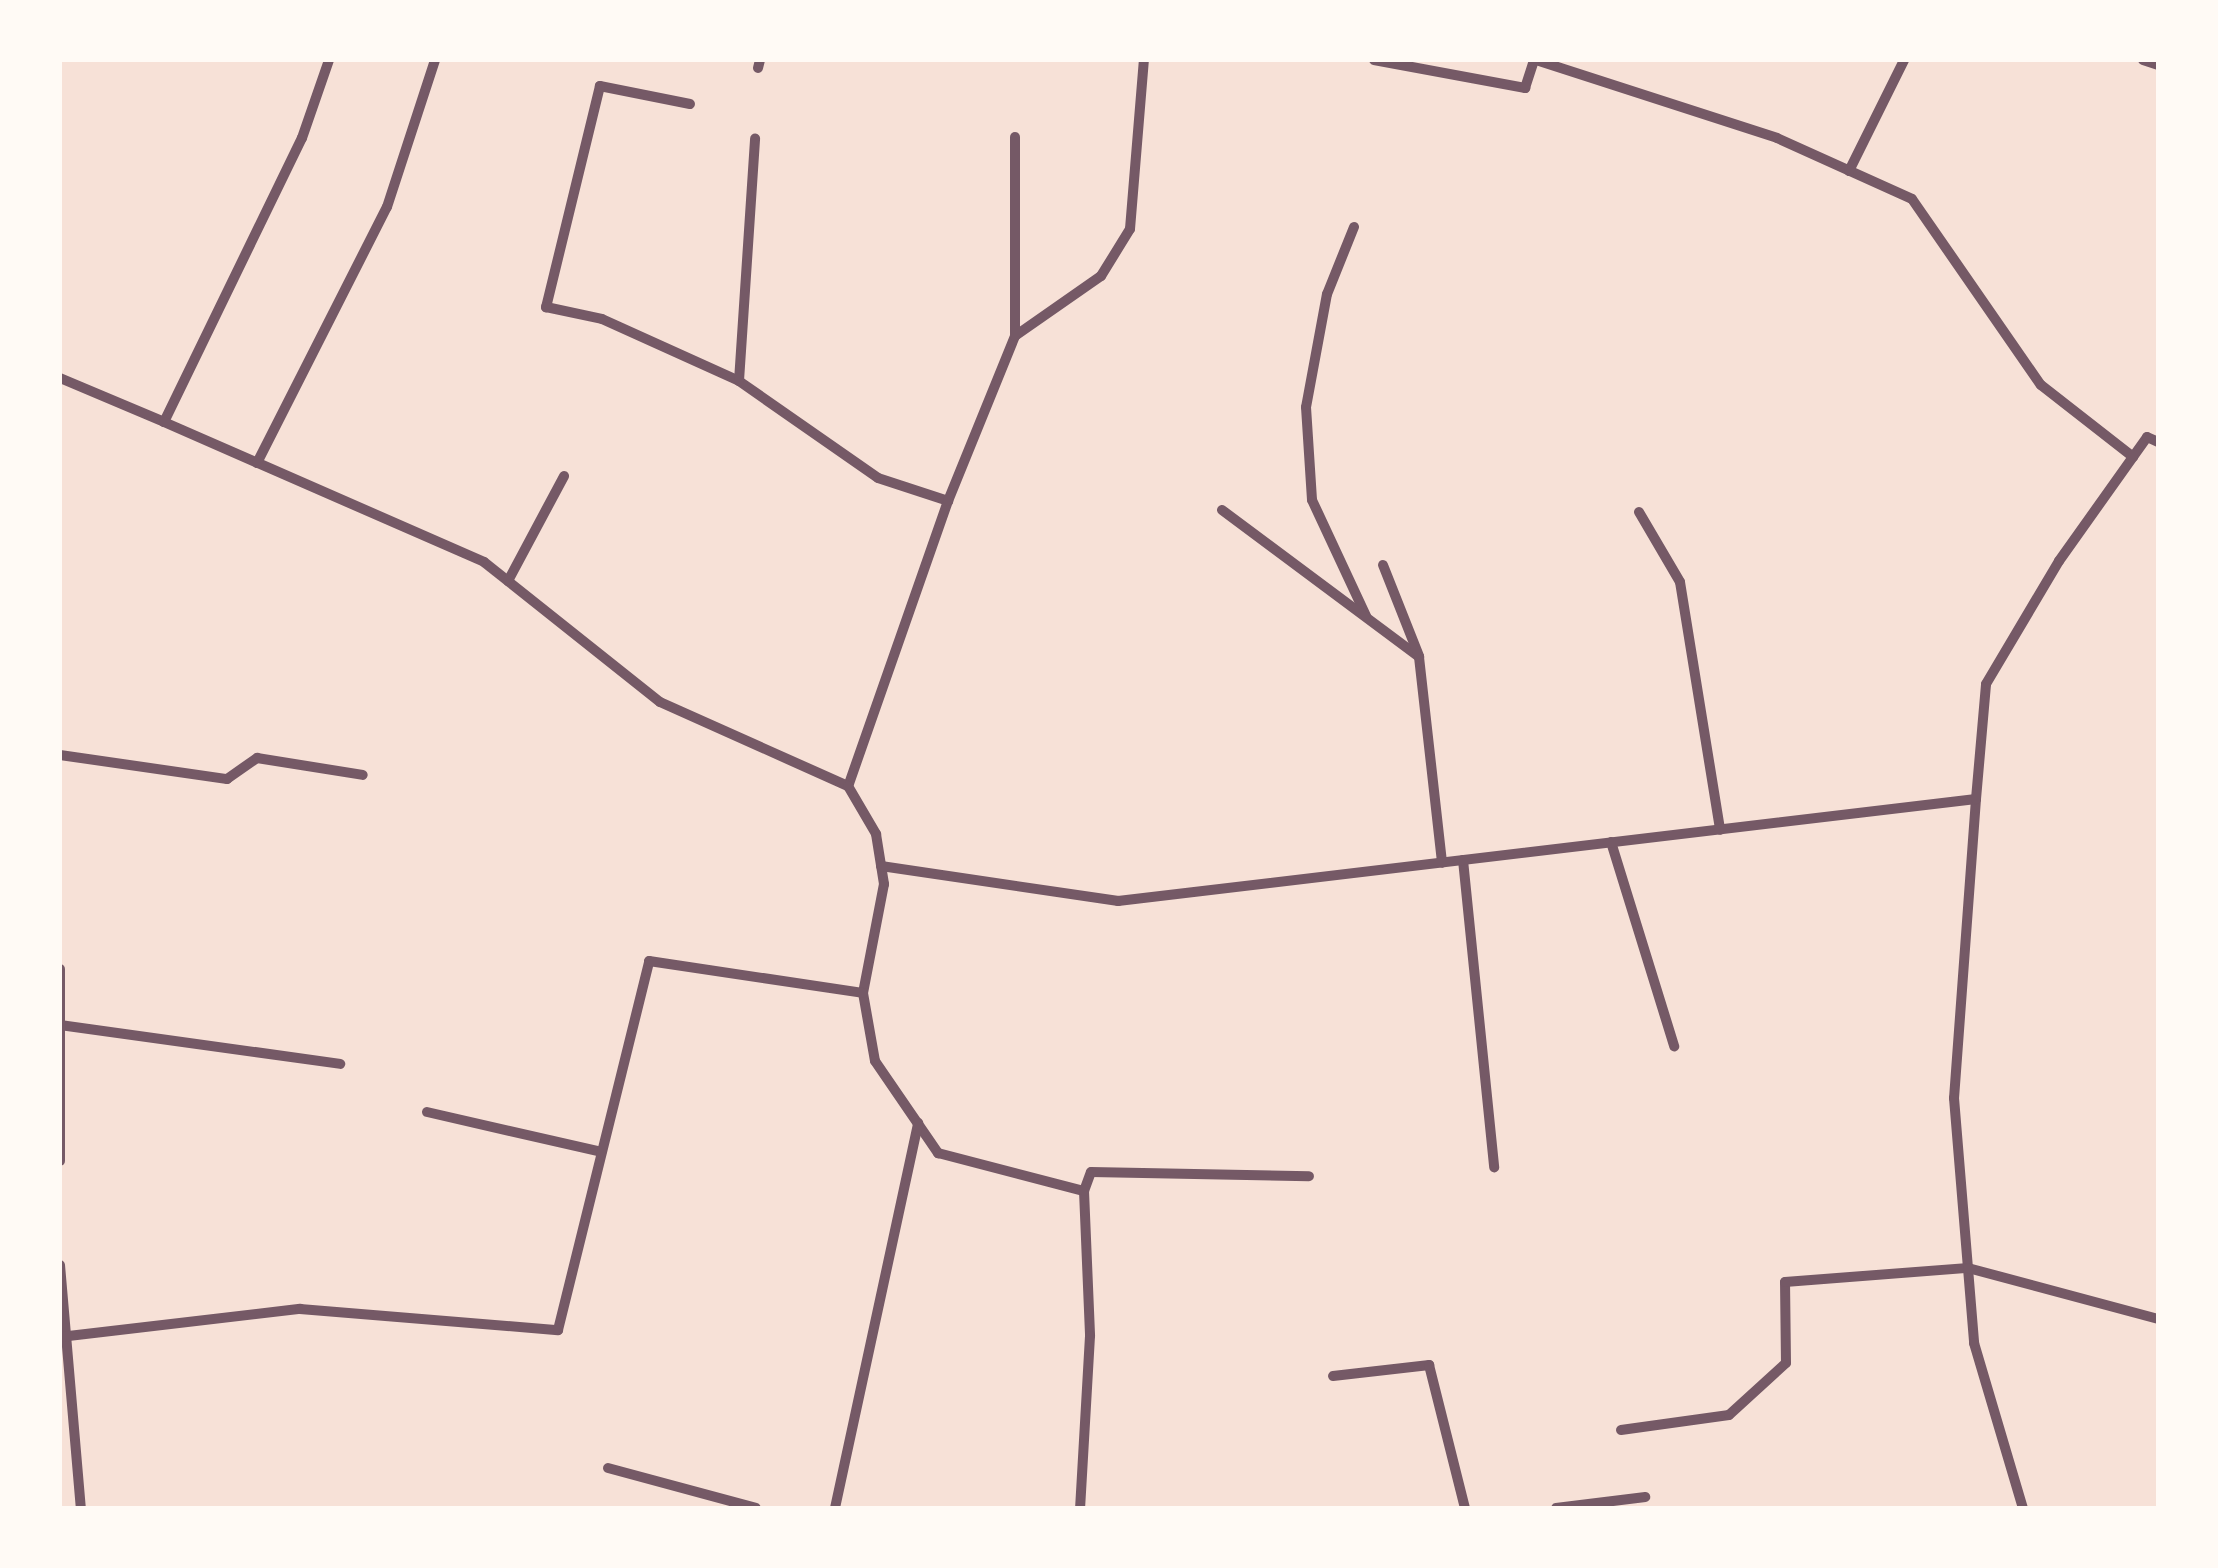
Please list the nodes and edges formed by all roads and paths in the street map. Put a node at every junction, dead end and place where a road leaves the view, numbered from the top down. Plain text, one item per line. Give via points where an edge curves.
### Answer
1 (329, 60) edge
2 (435, 60) edge
3 (1144, 60) edge
4 (1374, 60) edge
5 (1535, 60) edge
6 (1904, 60) edge
7 (2143, 60) edge
8 (2158, 65) edge
9 (690, 104) dead end
10 (1014, 137) dead end
11 (754, 138) dead end
12 (1849, 170) junction
13 (1354, 227) dead end
14 (1015, 336) junction
15 (60, 378) edge
16 (739, 381) junction
17 (164, 422) junction
18 (2158, 426) edge
19 (2153, 440) edge
20 (2133, 457) junction
21 (257, 463) junction
22 (564, 476) dead end
23 (948, 502) junction
24 (1222, 510) dead end
25 (1639, 512) dead end
26 (1383, 565) dead end
27 (508, 582) junction
28 (1366, 617) junction
29 (1419, 657) junction
30 (60, 755) edge
31 (363, 776) dead end
32 (848, 786) junction
33 (1976, 798) junction
34 (1720, 830) junction
35 (1611, 842) junction
36 (1463, 860) junction
37 (1442, 862) junction
38 (880, 866) junction
39 (60, 969) edge
40 (863, 993) junction
41 (63, 1025) edge
42 (1674, 1046) dead end
43 (340, 1064) dead end
44 (427, 1112) dead end
45 (918, 1123) junction
46 (600, 1152) junction
47 (60, 1161) edge
48 (1494, 1167) dead end
49 (1309, 1176) dead end
50 (1084, 1191) junction
51 (60, 1265) edge
52 (1968, 1268) junction
53 (2158, 1319) edge
54 (63, 1336) edge
55 (1334, 1376) dead end
56 (1621, 1430) dead end
57 (608, 1468) dead end
58 (1645, 1497) dead end
59 (81, 1508) edge
60 (756, 1508) edge
61 (834, 1508) edge
62 (1080, 1508) edge
63 (1465, 1508) edge
64 (1556, 1508) edge
65 (2022, 1508) edge

1 - 17 street via 302,138
2 - 21 street via 387,207
3 - 14 street via 1130,229 1101,276
4 - 5 street via 1525,88
5 - 12 street
6 - 12 street
7 - 8 street
9 - 16 street via 600,86 546,307 602,319
10 - 14 street
11 - 16 street
12 - 20 street via 1912,199 2041,385
13 - 28 street via 1327,294 1306,407 1312,500
14 - 23 street
15 - 17 street
16 - 23 street via 878,478
17 - 21 street
18 - 19 street
19 - 20 street
20 - 33 street via 1986,684
21 - 27 street via 484,562
22 - 27 street
23 - 32 street
24 - 28 street
25 - 34 street via 1680,582
26 - 29 street
27 - 32 street via 660,702
28 - 29 street
29 - 37 street
30 - 31 street via 228,779 257,758
32 - 38 street via 876,834
33 - 34 street
33 - 52 street via 1954,1098
34 - 35 street
35 - 36 street
35 - 42 street
36 - 37 street
36 - 48 street
37 - 38 street via 1118,901
38 - 40 street
39 - 41 street
40 - 45 street via 875,1061
40 - 46 street via 649,961
41 - 43 street
41 - 47 street
44 - 46 street
45 - 50 street via 938,1153
45 - 61 street
46 - 54 street via 558,1330 300,1310
49 - 50 street via 1092,1172
50 - 62 street via 1090,1336
51 - 54 street
52 - 53 street
52 - 56 street via 1785,1282 1786,1362 1729,1415
52 - 65 street via 1974,1343
54 - 59 street
55 - 63 street via 1429,1365
57 - 60 street
58 - 64 street

